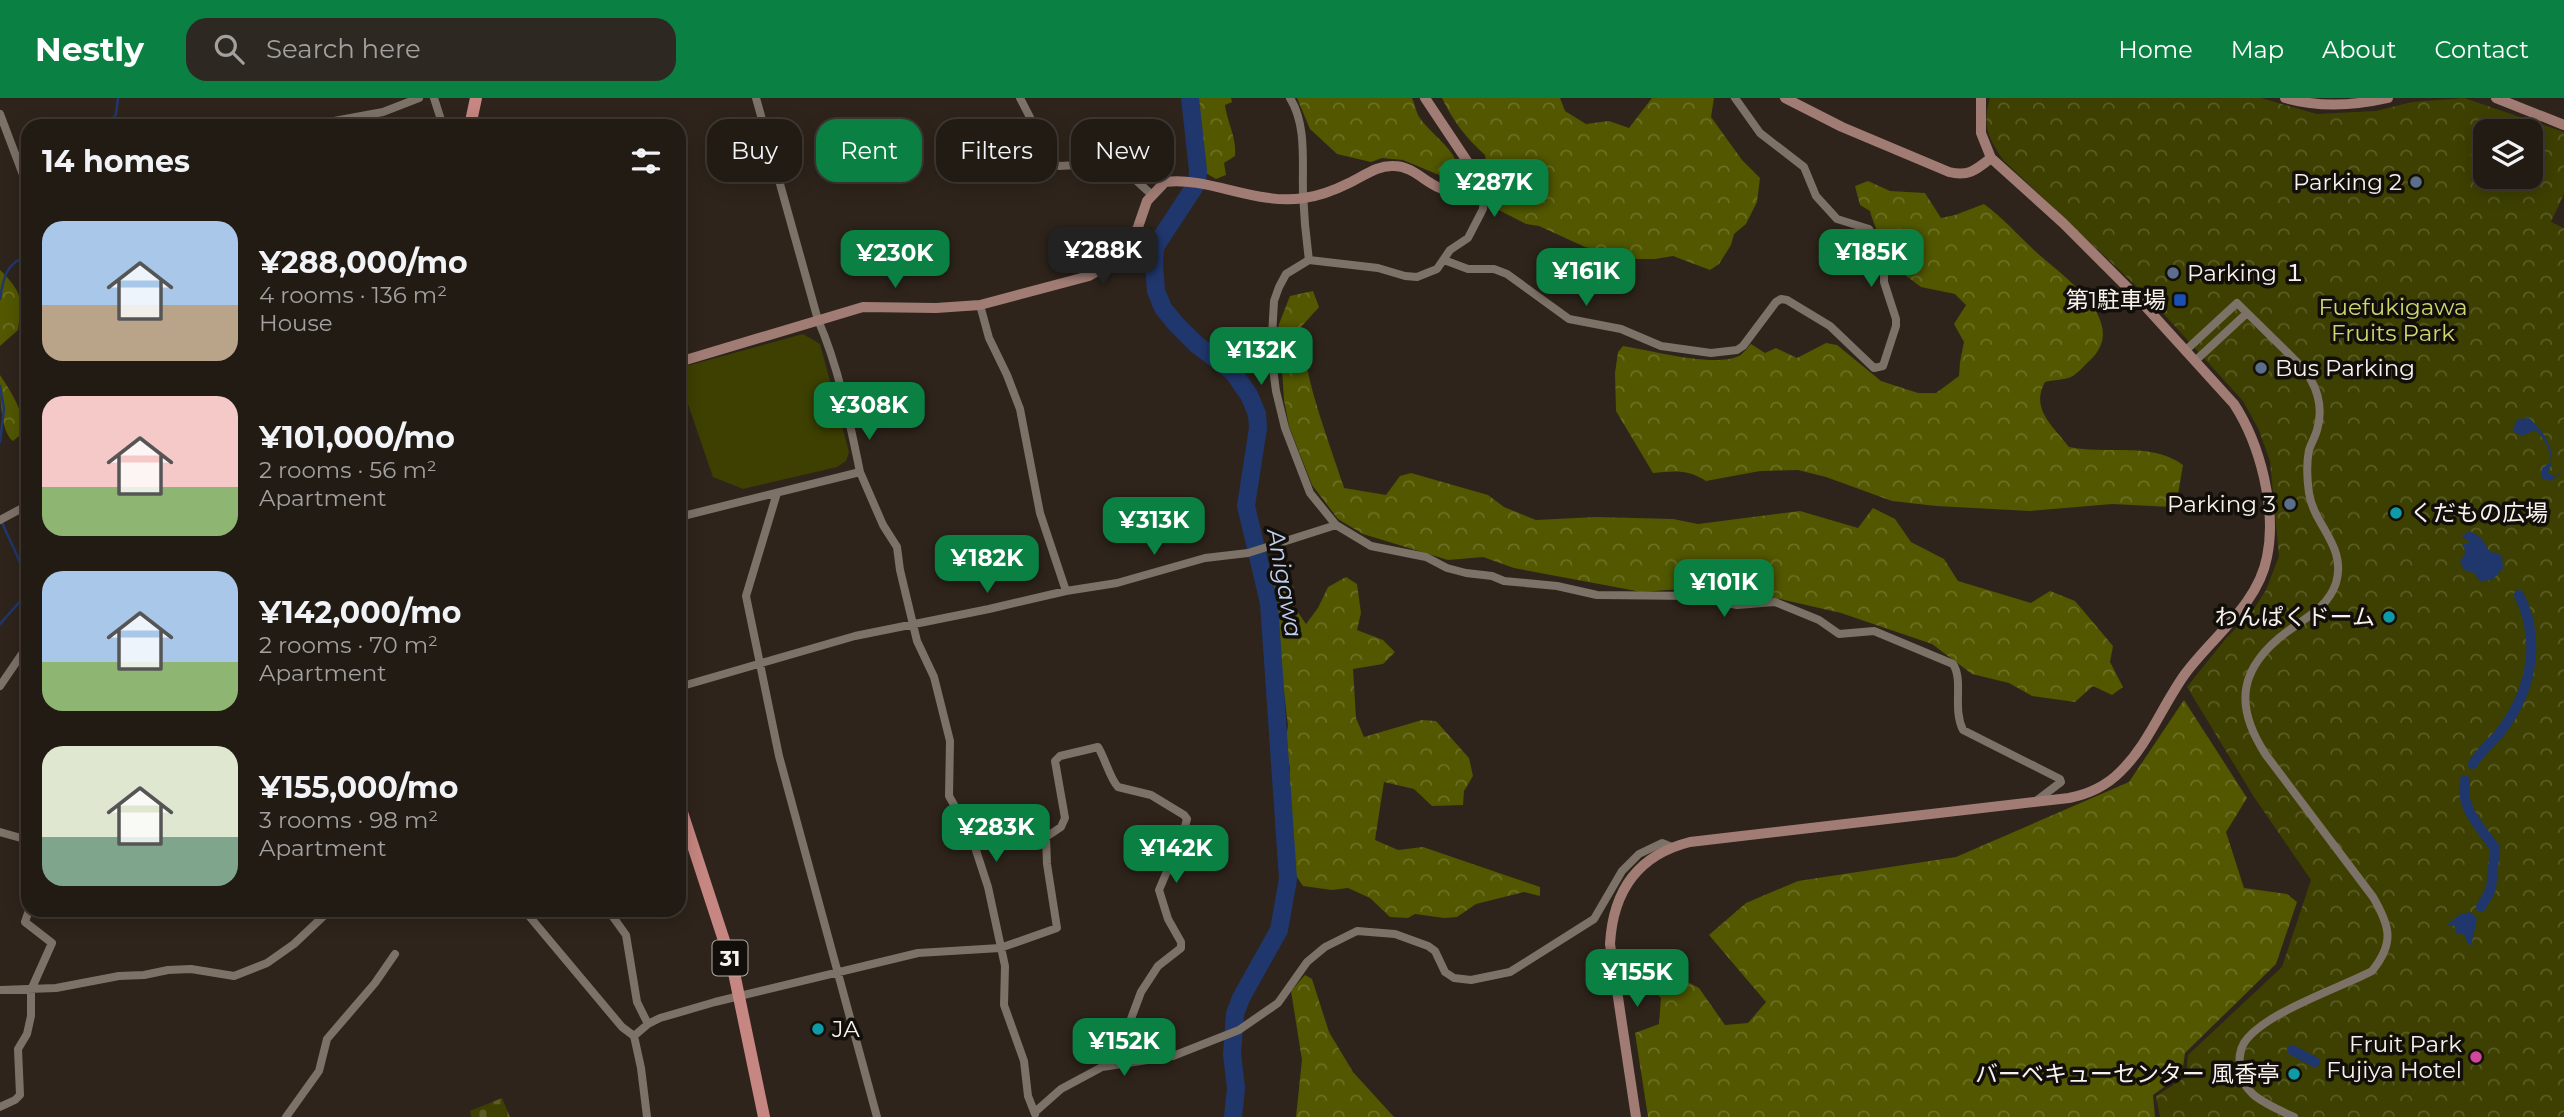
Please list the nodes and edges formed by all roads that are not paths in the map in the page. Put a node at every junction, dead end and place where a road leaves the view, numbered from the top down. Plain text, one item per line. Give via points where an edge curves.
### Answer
1 (419, 98) edge
2 (434, 98) edge
3 (476, 98) edge
4 (756, 98) edge
5 (1020, 98) edge
6 (1290, 98) edge
7 (1425, 98) edge
8 (1735, 98) edge
9 (1785, 98) edge
10 (1981, 98) edge
11 (2285, 98) edge
12 (2388, 98) edge
13 (2496, 98) edge
14 (0, 114) edge
15 (345, 119) edge
16 (441, 119) edge
17 (472, 119) edge
18 (2564, 125) edge
19 (21, 158) edge
20 (1991, 158) junction
21 (1471, 167) junction
22 (1151, 194) junction
23 (1303, 199) junction
24 (1309, 260) junction
25 (1444, 260) junction
26 (980, 304) junction
27 (2246, 313) junction
28 (818, 320) junction
29 (2185, 351) junction
30 (686, 360) edge
31 (2195, 361) junction
32 (860, 472) junction
33 (777, 493) junction
34 (21, 510) edge
35 (686, 515) edge
36 (3, 519) edge
37 (1336, 525) junction
38 (1066, 591) junction
39 (913, 624) junction
40 (21, 655) edge
41 (761, 664) junction
42 (686, 685) edge
43 (0, 686) edge
44 (2034, 803) junction
45 (686, 824) edge
46 (0, 832) edge
47 (21, 838) edge
48 (1672, 847) junction
49 (27, 917) edge
50 (323, 917) edge
51 (530, 917) edge
52 (613, 917) edge
53 (1000, 948) junction
54 (395, 954) dead end
55 (838, 972) junction
56 (0, 990) edge
57 (31, 990) junction
58 (738, 998) junction
59 (648, 1024) junction
60 (634, 1036) junction
61 (1128, 1063) junction
62 (0, 1107) edge
63 (1035, 1115) edge
64 (286, 1117) edge
65 (646, 1117) edge
66 (764, 1117) edge
67 (877, 1117) edge
68 (1636, 1117) edge
69 (2294, 1117) edge

1 - 15 street via 383,112
2 - 16 street
3 - 17 main road
4 - 28 street
5 - 22 street via 1053,162 1059,166 1117,163
6 - 23 street via 1300,125
7 - 21 street
8 - 25 street via 1760,133 1804,167 1816,196 1837,219 1869,229 1884,255 1884,282 1896,326 1882,366 1874,368 1830,326 1787,300 1776,302 1743,346 1711,353 1661,345 1621,329 1569,319 1507,274 1468,269
9 - 20 street via 1949,172 1975,171
10 - 20 street via 1981,133
11 - 12 street via 2338,106
13 - 18 street
14 - 19 street
20 - 29 street via 2063,223
21 - 23 street via 1466,183 1457,190 1440,188 1396,165
21 - 25 street via 1484,194 1483,209 1468,238
22 - 23 street via 1165,183 1181,181 1268,198
22 - 26 street via 1132,240 1098,272
23 - 24 street
24 - 25 street via 1417,277 1437,269
24 - 37 street via 1286,274 1279,286 1271,354 1285,428 1305,484
26 - 28 street via 863,306
26 - 38 street via 989,338 1020,409 1040,513
27 - 29 street via 2237,303
27 - 31 street
27 - 69 street via 2311,377 2318,394 2320,415 2310,449 2309,490 2314,512 2338,557 2336,583 2329,597 2258,659 2249,676 2246,711 2251,731 2266,755 2373,897 2389,938 2372,971 2278,1016 2244,1043 2239,1056 2241,1080 2264,1102
28 - 30 street
28 - 32 street
29 - 31 street
31 - 44 street via 2234,404 2261,462 2269,544 2260,581 2186,674 2140,749 2119,773 2085,794
32 - 33 street
32 - 39 street via 897,547
33 - 35 street
33 - 41 street via 746,596
34 - 36 street
37 - 38 street via 1248,553 1205,558 1117,583
37 - 44 street via 1377,548 1426,557 1447,568 1504,581 1597,595 1694,596 1728,605 1775,601 1839,634 1879,632 1953,664 1957,718 1963,730 2060,779
38 - 39 street
39 - 41 street
39 - 53 street via 934,677 950,741 949,796 971,835 988,887
40 - 43 street
41 - 42 street
41 - 55 street via 779,756
44 - 48 street
45 - 58 main road, 31 via 733,968
46 - 47 street
48 - 61 street via 1662,843 1639,854 1622,871 1594,919 1510,972 1471,980 1454,978 1428,946 1395,934 1357,931 1315,954 1278,1003 1239,1030 1173,1056
48 - 68 street via 1632,877 1612,919 1610,944
49 - 57 street via 25,922 52,943
50 - 57 street via 267,963 234,976 168,970
51 - 60 street
52 - 59 street via 626,934 637,1002
53 - 55 street via 918,953
53 - 61 street via 1057,928 1046,837 1061,827 1065,818 1055,761 1098,747 1118,787 1151,795 1187,819 1159,890 1181,948 1158,966 1141,992 1125,1035
53 - 63 street via 1006,978 1004,1005 1024,1060
54 - 64 street via 327,1039 319,1071
55 - 58 street
55 - 67 street
56 - 57 street
57 - 62 street via 31,1016 18,1049 20,1095
58 - 59 street
58 - 66 main road, 31
59 - 60 street
60 - 65 street
61 - 63 street via 1102,1067 1060,1088

